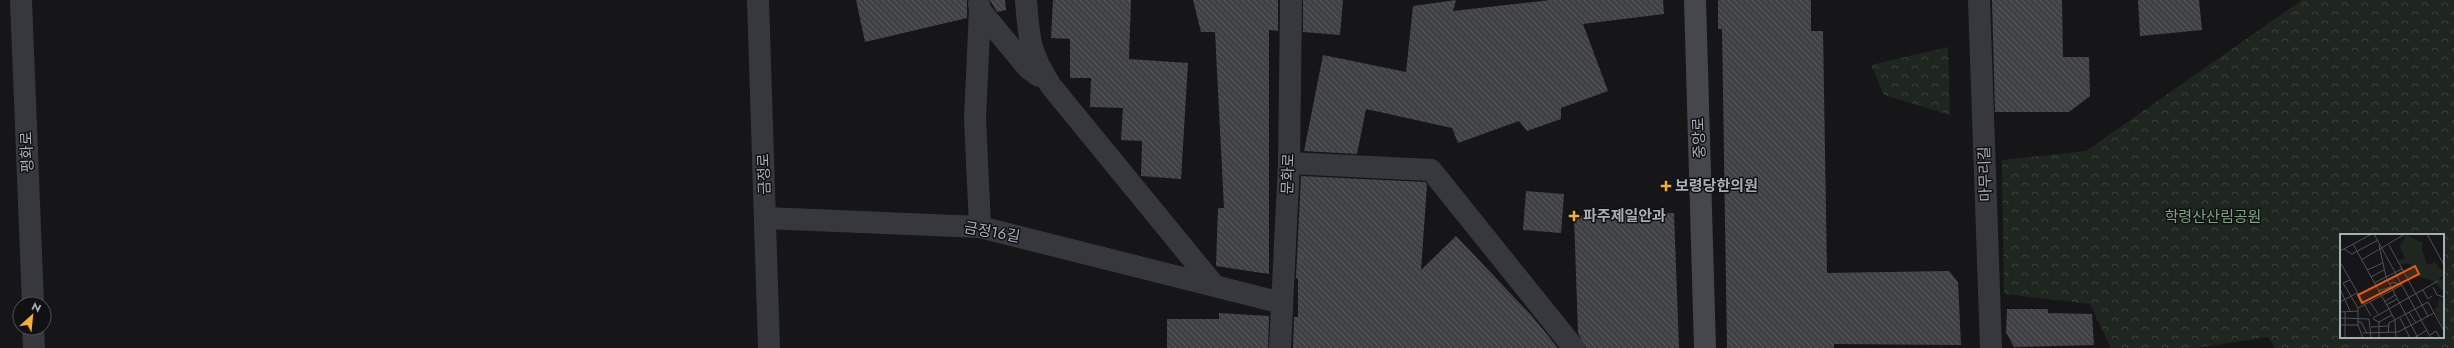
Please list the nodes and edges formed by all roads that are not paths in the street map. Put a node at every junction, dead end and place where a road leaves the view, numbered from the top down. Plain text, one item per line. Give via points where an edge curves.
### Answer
1 (21, 0) edge
2 (758, 0) edge
3 (1026, 0) edge
4 (1291, 0) edge
5 (1695, 0) edge
6 (1979, 0) edge
7 (979, 5) edge
8 (1051, 86) junction
9 (1289, 163) junction
10 (765, 218) junction
11 (980, 227) junction
12 (1213, 284) junction
13 (32, 296) edge
14 (1282, 303) junction
15 (33, 336) edge
16 (34, 348) edge
17 (769, 348) edge
18 (1280, 348) edge
19 (1574, 348) edge
20 (1705, 348) edge
21 (1991, 348) edge

1 - 13 street, 평화로
2 - 10 street, 금정로
3 - 8 street via 1028,40 1036,62
4 - 9 street, 문화로
5 - 20 main road, 중앙로
6 - 21 street, 마무리길
7 - 8 street via 1028,68
7 - 11 street via 975,118
8 - 12 street
9 - 14 street, 문화로
9 - 19 street via 1431,170
10 - 11 street, 금정16길
10 - 17 street, 금정로
11 - 12 street, 금정16길
12 - 14 street, 금정16길
14 - 18 street, 문화로
15 - 16 street

